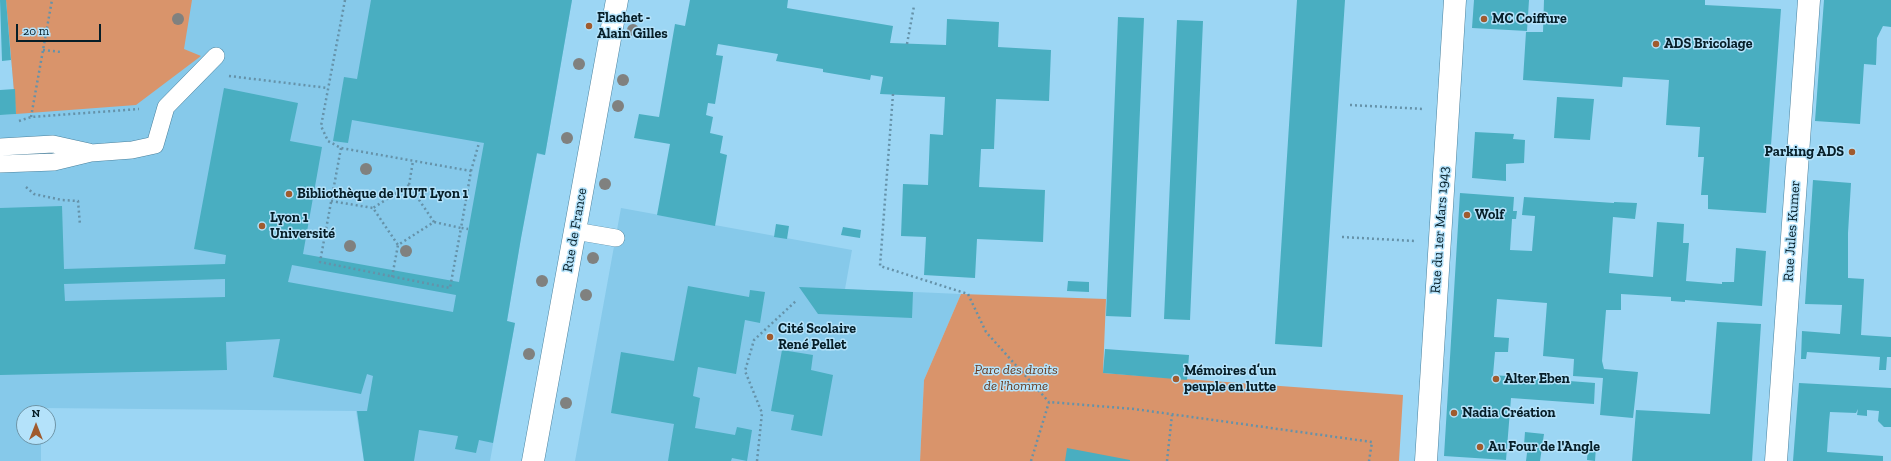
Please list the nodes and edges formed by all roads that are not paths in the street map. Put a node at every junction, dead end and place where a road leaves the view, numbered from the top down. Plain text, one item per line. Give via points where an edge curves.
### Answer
1 (617, 0) edge
2 (1455, 0) edge
3 (1809, 0) edge
4 (216, 56) dead end
5 (0, 147) edge
6 (91, 153) junction
7 (0, 164) edge
8 (576, 231) junction
9 (616, 238) dead end
10 (533, 461) edge
11 (1426, 461) edge
12 (1776, 461) edge

1 - 8 street, Rue de France
2 - 11 street, Rue du 1er Mars 1943
3 - 12 street, Rue Jules Kumer
4 - 6 lane via 166,107 155,145 132,150
5 - 6 lane via 53,144
6 - 7 lane via 54,162
8 - 9 lane
8 - 10 street, Rue de France

